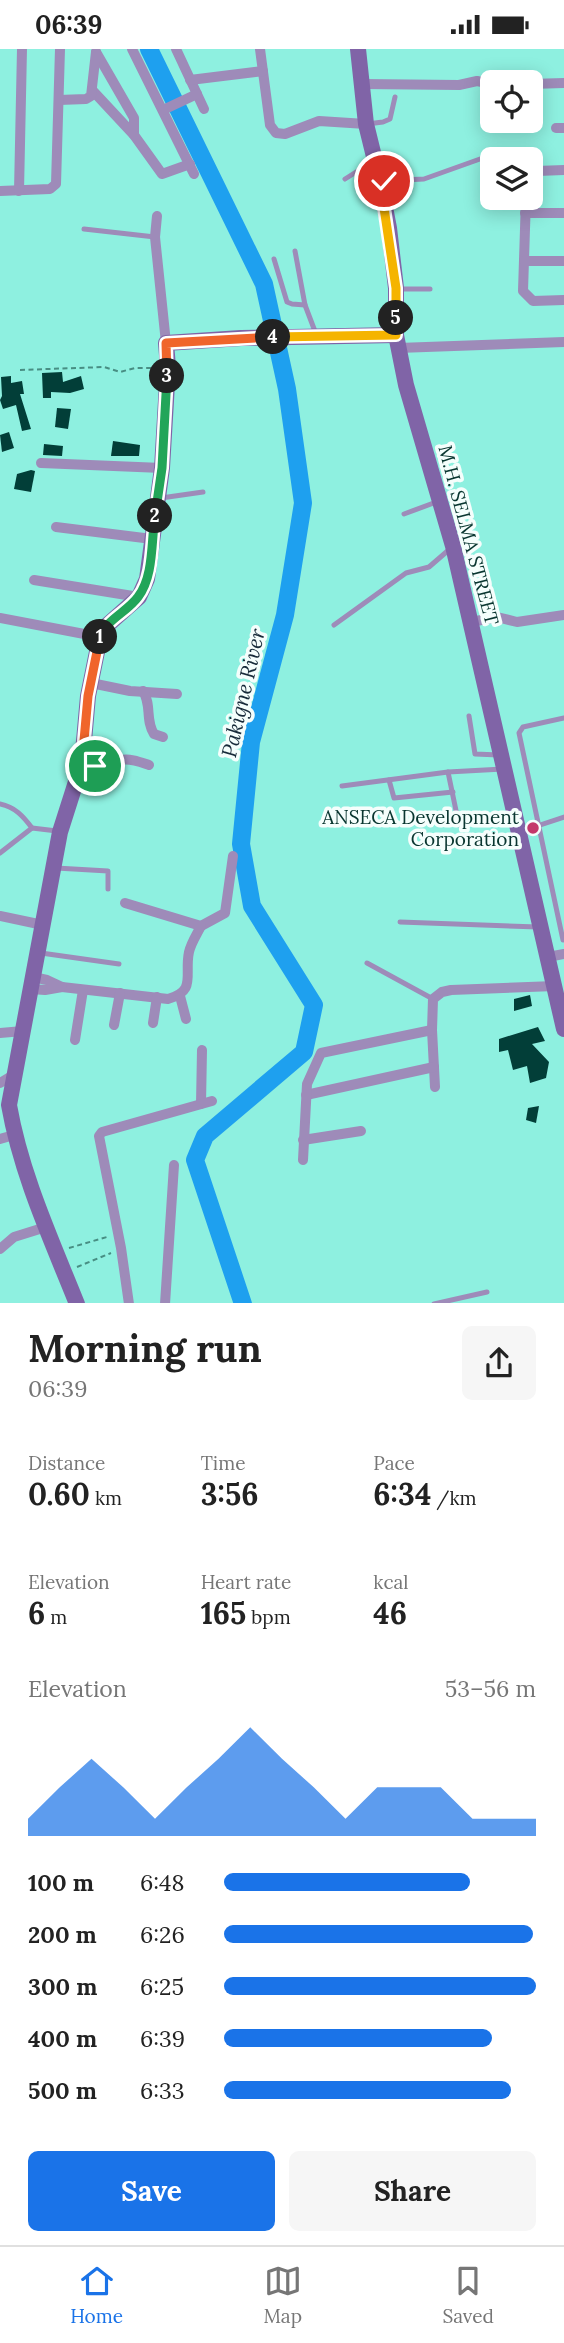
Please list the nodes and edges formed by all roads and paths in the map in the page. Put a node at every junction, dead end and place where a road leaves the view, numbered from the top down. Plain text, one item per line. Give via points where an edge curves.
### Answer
1 (22, 49) edge
2 (60, 49) edge
3 (132, 49) edge
4 (176, 49) edge
5 (260, 49) edge
6 (358, 49) edge
7 (363, 49) edge
8 (96, 50) edge
9 (263, 71) junction
10 (190, 80) junction
11 (480, 82) edge
12 (564, 83) edge
13 (362, 84) junction
14 (543, 84) edge
15 (93, 91) junction
16 (197, 94) junction
17 (394, 97) dead end
18 (59, 100) junction
19 (166, 108) junction
20 (204, 109) dead end
21 (366, 124) junction
22 (134, 135) junction
23 (480, 159) edge
24 (375, 161) junction
25 (564, 170) edge
26 (543, 171) edge
27 (345, 179) dead end
28 (380, 181) junction
29 (0, 191) edge
30 (19, 191) junction
31 (525, 210) edge
32 (525, 213) junction
33 (564, 213) edge
34 (157, 216) dead end
35 (83, 229) dead end
36 (155, 237) junction
37 (295, 251) dead end
38 (274, 259) dead end
39 (524, 261) junction
40 (564, 261) edge
41 (396, 288) junction
42 (430, 289) dead end
43 (564, 300) edge
44 (305, 305) junction
45 (317, 337) junction
46 (397, 342) junction
47 (564, 342) edge
48 (166, 343) junction
49 (168, 367) junction
50 (20, 370) dead end
51 (41, 463) dead end
52 (162, 468) junction
53 (203, 492) dead end
54 (158, 498) junction
55 (439, 501) junction
56 (404, 514) dead end
57 (56, 527) dead end
58 (152, 539) junction
59 (453, 546) junction
60 (34, 580) dead end
61 (138, 597) junction
62 (564, 615) edge
63 (0, 618) edge
64 (471, 622) junction
65 (334, 625) dead end
66 (100, 637) junction
67 (91, 683) junction
68 (144, 691) junction
69 (177, 694) dead end
70 (469, 716) dead end
71 (564, 718) edge
72 (163, 737) dead end
73 (501, 762) junction
74 (82, 763) junction
75 (149, 765) dead end
76 (449, 772) junction
77 (389, 780) junction
78 (342, 786) dead end
79 (453, 792) junction
80 (0, 804) edge
81 (564, 817) edge
82 (459, 825) dead end
83 (538, 826) junction
84 (32, 828) junction
85 (60, 832) junction
86 (519, 832) junction
87 (0, 853) edge
88 (233, 856) dead end
89 (53, 868) junction
90 (108, 889) dead end
91 (125, 903) dead end
92 (0, 916) edge
93 (400, 922) dead end
94 (43, 925) junction
95 (201, 926) junction
96 (541, 927) junction
97 (563, 940) edge
98 (38, 953) junction
99 (556, 955) edge
100 (367, 963) dead end
101 (119, 964) dead end
102 (32, 983) junction
103 (555, 986) junction
104 (83, 990) junction
105 (120, 993) junction
106 (180, 996) junction
107 (157, 997) junction
108 (433, 999) junction
109 (186, 1019) dead end
110 (153, 1023) dead end
111 (114, 1025) dead end
112 (564, 1029) edge
113 (432, 1030) junction
114 (23, 1031) junction
115 (0, 1033) edge
116 (75, 1040) dead end
117 (202, 1050) dead end
118 (434, 1067) junction
119 (15, 1074) junction
120 (0, 1083) edge
121 (435, 1087) dead end
122 (306, 1095) junction
123 (360, 1132) dead end
124 (7, 1137) edge
125 (303, 1140) junction
126 (303, 1160) dead end
127 (174, 1165) dead end
128 (46, 1227) junction
129 (118, 1233) junction
130 (121, 1248) junction
131 (0, 1249) edge
132 (56, 1251) junction
133 (65, 1273) junction
134 (487, 1292) dead end
135 (77, 1303) edge
136 (129, 1303) edge
137 (165, 1303) edge
138 (438, 1303) edge

1 - 30 street
2 - 18 street
3 - 19 street
4 - 10 street
5 - 9 street
6 - 7 lane
6 - 13 street, M.H. SELMA STREET
8 - 15 street
8 - 22 street via 134,118
9 - 10 street
9 - 21 street via 270,125 276,134 319,121
10 - 16 street
11 - 13 street
12 - 14 street
13 - 21 street, M.H. SELMA STREET
15 - 18 street via 86,99
15 - 22 street
16 - 19 street
16 - 20 street
17 - 21 lane via 390,119
18 - 30 street via 56,184 50,189
19 - 22 street via 192,169 163,175
21 - 24 street, M.H. SELMA STREET
23 - 28 lane via 425,179
24 - 27 lane
24 - 28 street, M.H. SELMA STREET
25 - 26 street
28 - 41 street, M.H. SELMA STREET
29 - 30 street
31 - 32 street
32 - 33 street
32 - 39 street
34 - 36 street
35 - 36 lane
36 - 48 street
37 - 44 lane
38 - 44 lane via 286,302
39 - 40 street
39 - 43 street via 523,291 533,302
41 - 42 lane
41 - 46 street, M.H. SELMA STREET
44 - 45 lane
45 - 46 street
45 - 48 street
46 - 47 street
46 - 55 street, M.H. SELMA STREET
48 - 49 street
49 - 50 path via 120,372 104,367
49 - 52 street
51 - 52 street
52 - 54 street
53 - 54 lane
54 - 58 street
55 - 56 lane
55 - 59 street, M.H. SELMA STREET
57 - 58 street
58 - 61 street via 147,581
59 - 64 street, M.H. SELMA STREET
59 - 65 lane via 429,567 406,573
60 - 61 street
61 - 66 street
62 - 64 street
63 - 66 street
64 - 73 street, M.H. SELMA STREET
66 - 67 street
67 - 68 street
67 - 74 street
68 - 69 street
68 - 72 street via 149,699 148,726
70 - 73 lane via 475,754
71 - 83 lane via 520,730
73 - 76 lane
73 - 86 street, M.H. SELMA STREET
74 - 75 street via 108,765 122,759
74 - 85 street
76 - 77 lane
76 - 79 lane
77 - 78 lane
77 - 79 lane via 394,798
79 - 82 lane
80 - 84 lane via 11,807
81 - 83 lane
83 - 86 lane
83 - 97 lane
84 - 85 lane
84 - 87 lane
85 - 89 street
86 - 96 street, M.H. SELMA STREET
88 - 95 street via 225,913
89 - 90 lane via 108,871
89 - 94 street
91 - 95 street
92 - 94 street
93 - 96 lane
94 - 98 street
95 - 106 street via 190,950 187,987
96 - 99 street, M.H. SELMA STREET
98 - 101 lane
98 - 102 street
99 - 103 street, M.H. SELMA STREET
100 - 108 lane
102 - 104 street via 45,990
102 - 114 street
103 - 108 street via 452,990
103 - 112 street, M.H. SELMA STREET
104 - 105 street
104 - 116 street
105 - 107 street
105 - 111 street
106 - 107 street
106 - 109 street
107 - 110 street
108 - 113 street
113 - 118 street
113 - 122 street via 322,1052
114 - 115 street
114 - 119 street
117 - 129 street via 207,1102 100,1134
118 - 121 street
118 - 122 street
119 - 120 street
119 - 124 street
122 - 125 street
123 - 125 street
124 - 128 street
125 - 126 street
127 - 137 street
128 - 131 street via 14,1237
128 - 132 street
129 - 130 street
129 - 132 path
130 - 133 path
130 - 136 street
132 - 133 street
133 - 135 street
134 - 138 lane

